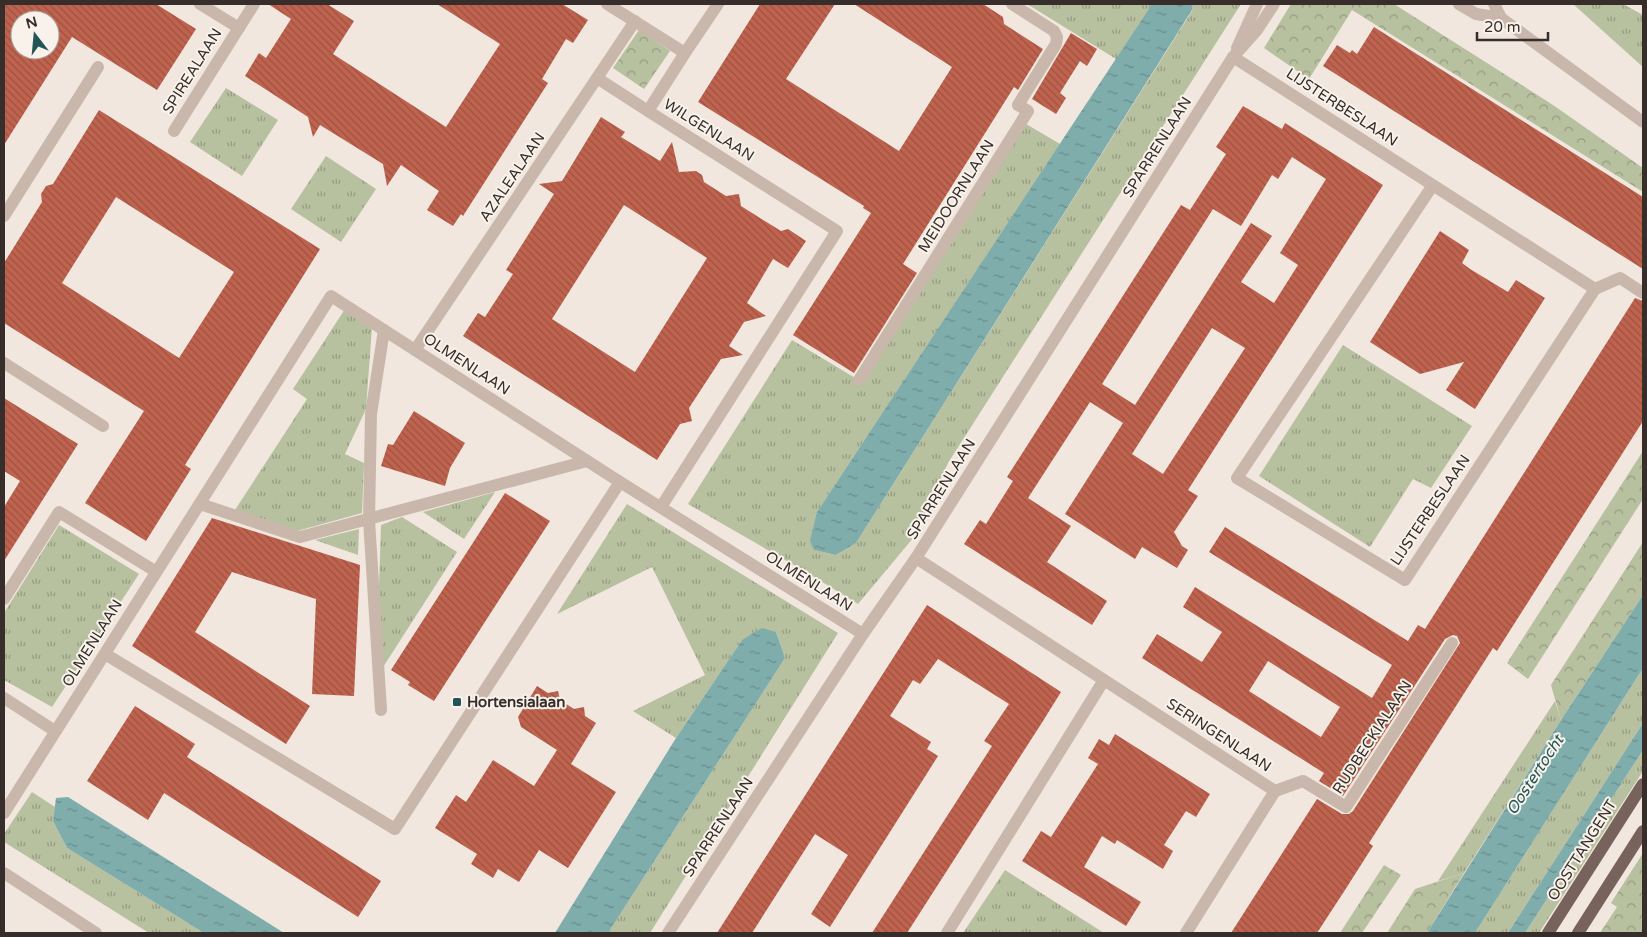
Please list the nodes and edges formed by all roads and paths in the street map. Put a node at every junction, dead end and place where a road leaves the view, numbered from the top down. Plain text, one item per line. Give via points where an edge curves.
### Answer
1 (200, 4) edge
2 (254, 4) edge
3 (607, 4) edge
4 (718, 4) edge
5 (1012, 4) edge
6 (1257, 4) edge
7 (1274, 4) edge
8 (1459, 4) edge
9 (1494, 4) edge
10 (1502, 18) junction
11 (635, 22) junction
12 (238, 28) junction
13 (685, 53) junction
14 (1233, 57) junction
15 (98, 67) dead end
16 (597, 78) junction
17 (648, 111) junction
18 (1643, 122) edge
19 (174, 131) dead end
20 (1433, 185) junction
21 (4, 216) edge
22 (1595, 289) junction
23 (1643, 293) edge
24 (384, 330) junction
25 (415, 350) junction
26 (4, 363) edge
27 (859, 380) dead end
28 (103, 426) dead end
29 (587, 461) junction
30 (620, 482) junction
31 (200, 504) junction
32 (661, 507) junction
33 (369, 520) junction
34 (916, 558) junction
35 (155, 571) junction
36 (4, 599) edge
37 (863, 634) junction
38 (1452, 643) dead end
39 (105, 654) junction
40 (1104, 680) junction
41 (4, 698) edge
42 (381, 710) dead end
43 (55, 731) junction
44 (1643, 784) edge
45 (1275, 791) junction
46 (4, 813) edge
47 (1643, 831) edge
48 (4, 872) edge
49 (96, 933) edge
50 (668, 933) edge
51 (947, 933) edge
52 (1186, 933) edge
53 (1548, 933) edge
54 (1578, 933) edge

1 - 12 street
2 - 12 street, SPIREALAAN
3 - 11 street
4 - 13 street
5 - 27 street, MEIDOORNLAAN via 1054,31 1056,44 1018,106 1028,111
6 - 14 street, SPARRENLAAN
7 - 14 street, SPARRENLAAN
8 - 10 street via 1476,14
9 - 10 street
10 - 18 street
11 - 13 street
11 - 16 street, AZALEALAAN
12 - 19 street, SPIREALAAN
13 - 17 street, WILGENLAAN
14 - 20 street, LIJSTERBESLAAN
14 - 34 street, SPARRENLAAN
15 - 21 street
16 - 17 street
16 - 25 street, AZALEALAAN
17 - 32 street, WILGENLAAN via 837,231
20 - 22 street, LIJSTERBESLAAN
20 - 22 street, LIJSTERBESLAAN via 1237,478 1405,580
22 - 23 street via 1620,278
24 - 25 street, OLMENLAAN
24 - 31 street, OLMENLAAN via 331,296
24 - 33 street via 371,414
25 - 29 street, OLMENLAAN
26 - 28 street
29 - 30 street, OLMENLAAN
29 - 33 street
30 - 32 street, OLMENLAAN
30 - 39 street via 395,829
31 - 33 street via 300,537
31 - 35 street, OLMENLAAN
32 - 37 street, OLMENLAAN
33 - 42 street
34 - 37 street, SPARRENLAAN
34 - 40 street, SERINGENLAAN
35 - 36 street via 59,512
35 - 39 street, OLMENLAAN
37 - 50 street, SPARRENLAAN
38 - 45 street, RUDBECKIALAAN via 1346,807 1303,781
39 - 43 street, OLMENLAAN
40 - 45 street, SERINGENLAAN
40 - 51 street
41 - 43 street
43 - 46 street, OLMENLAAN
44 - 53 main road, OOSTTANGENT
45 - 52 street, SERINGENLAAN
47 - 54 main road
48 - 49 street

